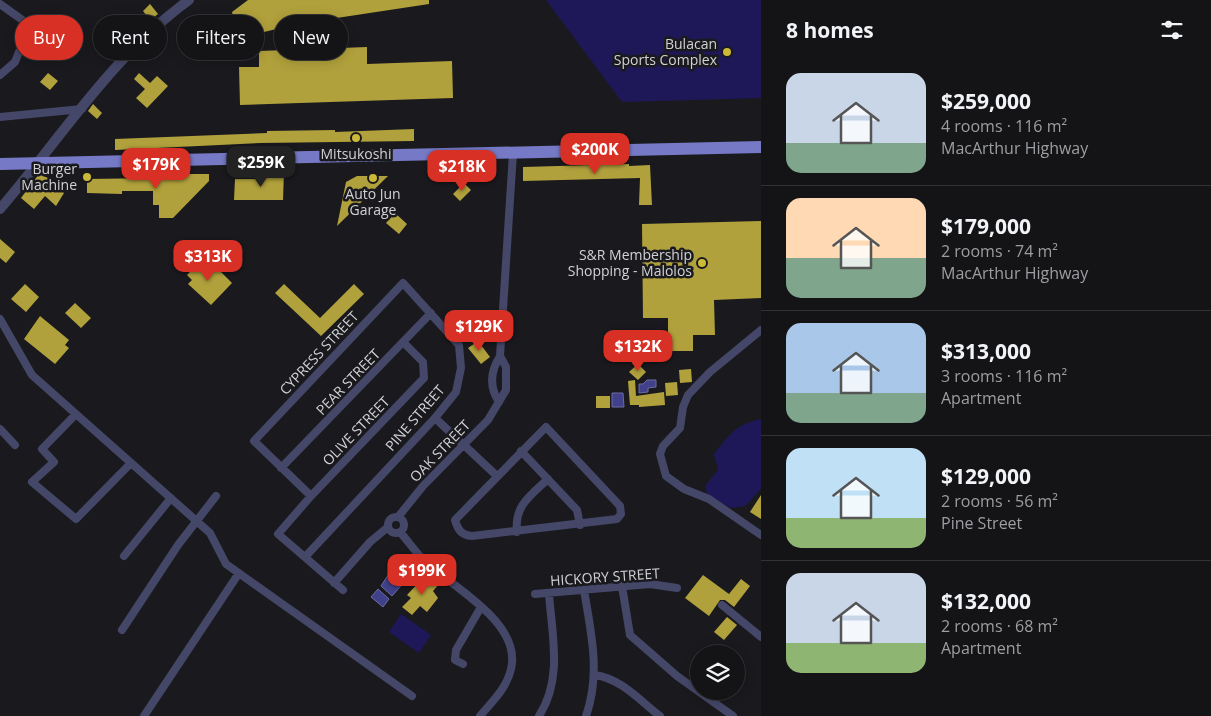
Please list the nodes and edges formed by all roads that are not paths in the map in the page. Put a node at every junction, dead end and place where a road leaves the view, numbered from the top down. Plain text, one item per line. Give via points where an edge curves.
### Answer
1 (189, 0) edge
2 (0, 4) edge
3 (0, 75) edge
4 (82, 109) junction
5 (0, 117) edge
6 (761, 147) edge
7 (513, 153) junction
8 (40, 163) junction
9 (0, 164) edge
10 (0, 209) edge
11 (403, 283) joint
12 (431, 313) junction
13 (0, 319) edge
14 (761, 330) edge
15 (403, 342) junction
16 (500, 356) junction
17 (499, 402) junction
18 (76, 414) junction
19 (435, 418) junction
20 (0, 429) edge
21 (16, 445) dead end
22 (463, 445) junction
23 (521, 451) junction
24 (131, 463) junction
25 (281, 468) junction
26 (497, 476) junction
27 (548, 479) junction
28 (216, 496) dead end
29 (311, 496) junction
30 (171, 498) junction
31 (398, 517) junction
32 (196, 521) junction
33 (580, 525) junction
34 (388, 527) junction
35 (400, 532) junction
36 (517, 532) junction
37 (761, 535) edge
38 (124, 556) dead end
39 (305, 557) junction
40 (239, 573) junction
41 (334, 582) junction
42 (622, 586) junction
43 (677, 588) dead end
44 (343, 590) dead end
45 (584, 590) junction
46 (535, 594) dead end
47 (549, 594) junction
48 (722, 605) dead end
49 (481, 607) junction
50 (122, 630) dead end
51 (761, 637) edge
52 (462, 664) dead end
53 (595, 675) junction
54 (412, 696) dead end
55 (144, 716) edge
56 (480, 716) edge
57 (539, 716) edge
58 (587, 716) edge
59 (660, 716) edge
60 (733, 716) edge

1 - 4 street via 163,19
2 - 3 street via 36,33 19,52 15,62
4 - 5 street
4 - 8 street
6 - 7 highway
7 - 8 highway
7 - 16 street
8 - 9 highway
8 - 10 street
11 - 12 street, PINE STREET
11 - 25 street, CYPRESS STREET via 254,441
12 - 15 street, PEAR STREET
12 - 19 street, PINE STREET via 459,345 461,368 456,392
13 - 18 street via 32,374
14 - 37 street via 710,372 688,395 680,428 660,454 666,476 684,489 709,499
15 - 25 street, PEAR STREET
15 - 29 street, OLIVE STREET via 423,362 424,378
16 - 17 street, OAK STREET via 506,367 507,379 506,390
16 - 17 street via 492,379 492,392
17 - 22 street, OAK STREET via 488,420
18 - 24 street
18 - 24 street via 42,449 54,462 32,482 76,519
19 - 22 street
19 - 39 street, PINE STREET
20 - 21 street
22 - 26 street
22 - 31 street, OAK STREET
23 - 26 street
23 - 27 street
23 - 33 street via 546,427 620,506 621,514 617,519
24 - 30 street
25 - 29 street
26 - 36 street via 455,520 458,530 465,535
27 - 33 street via 577,510
27 - 36 street via 518,511
28 - 32 street
29 - 39 street, OLIVE STREET via 278,534
30 - 32 street
30 - 38 street
31 - 34 street via 390,519
31 - 35 street via 404,523
32 - 40 street via 210,533 226,564
32 - 50 street
33 - 36 street
34 - 35 street via 393,532
34 - 41 street
35 - 49 street via 426,562
39 - 41 street
40 - 54 street
40 - 55 street
41 - 44 street
42 - 43 street, HICKORY STREET via 650,584
42 - 45 street, HICKORY STREET
42 - 60 street via 630,636 677,676
45 - 47 street, HICKORY STREET
45 - 53 street
46 - 47 street, HICKORY STREET
47 - 57 street via 554,680
48 - 51 street
49 - 52 street via 456,650 455,660
49 - 56 street via 504,632 513,660 506,683
53 - 58 street
53 - 59 street via 625,687

